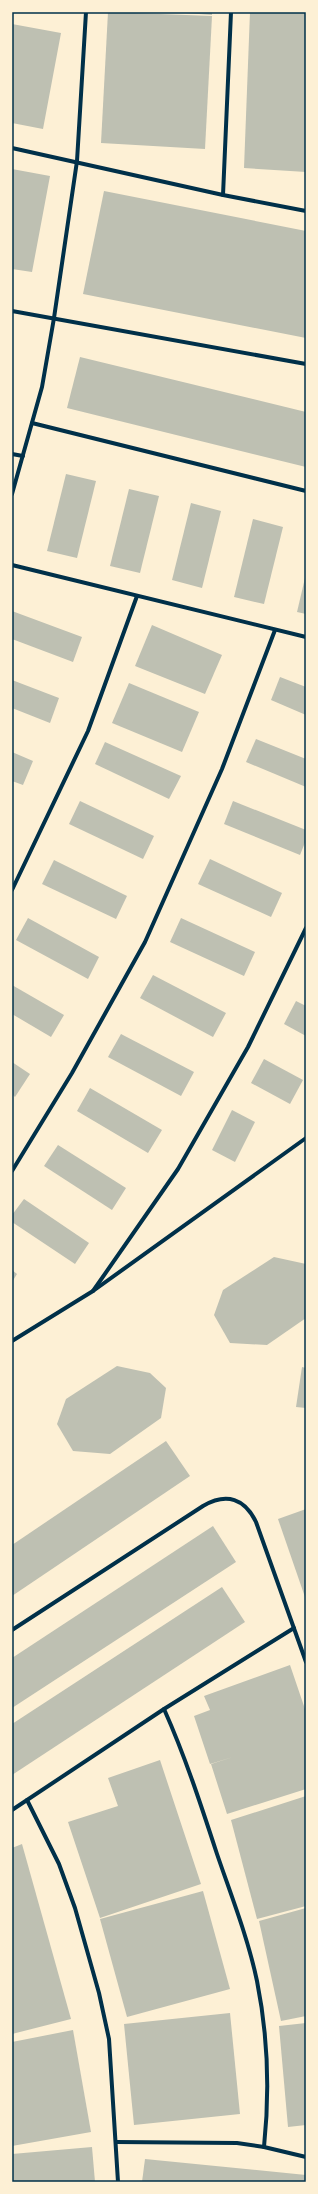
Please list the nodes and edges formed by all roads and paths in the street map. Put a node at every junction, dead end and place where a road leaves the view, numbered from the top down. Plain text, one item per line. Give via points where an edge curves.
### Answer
1 (86, 12) edge
2 (231, 12) edge
3 (12, 148) edge
4 (77, 161) junction
5 (223, 195) junction
6 (306, 211) edge
7 (12, 311) edge
8 (54, 318) junction
9 (306, 364) edge
10 (32, 423) junction
11 (12, 454) edge
12 (23, 456) junction
13 (306, 491) edge
14 (12, 494) edge
15 (12, 565) edge
16 (137, 596) junction
17 (275, 630) junction
18 (306, 637) edge
19 (12, 890) edge
20 (306, 928) edge
21 (306, 1138) edge
22 (12, 1172) edge
23 (93, 1291) junction
24 (12, 1341) edge
25 (294, 1628) junction
26 (12, 1630) edge
27 (306, 1662) edge
28 (164, 1708) junction
29 (27, 1800) junction
30 (12, 1810) edge
31 (116, 2142) junction
32 (264, 2146) junction
33 (306, 2157) edge
34 (118, 2182) edge

1 - 4 street
2 - 5 street
3 - 4 street
4 - 5 street
4 - 8 street
5 - 6 street
7 - 8 street
8 - 9 street
8 - 10 street via 42,387
10 - 12 street
10 - 13 street
11 - 12 street
12 - 14 street
15 - 16 street
16 - 17 street
16 - 19 street via 88,731
17 - 18 street
17 - 22 street via 222,769 145,942 72,1073
20 - 23 street via 248,1047 182,1162
21 - 23 street
23 - 24 street
25 - 26 street via 252,1512 234,1499 224,1499 203,1506
25 - 27 street
25 - 28 street
28 - 29 street
28 - 32 street via 205,1816 248,1947 256,1981 267,2054 269,2089
29 - 30 street
29 - 31 street via 59,1864 75,1908 99,1993 108,2039
31 - 32 street via 206,2142
31 - 34 street
32 - 33 street

